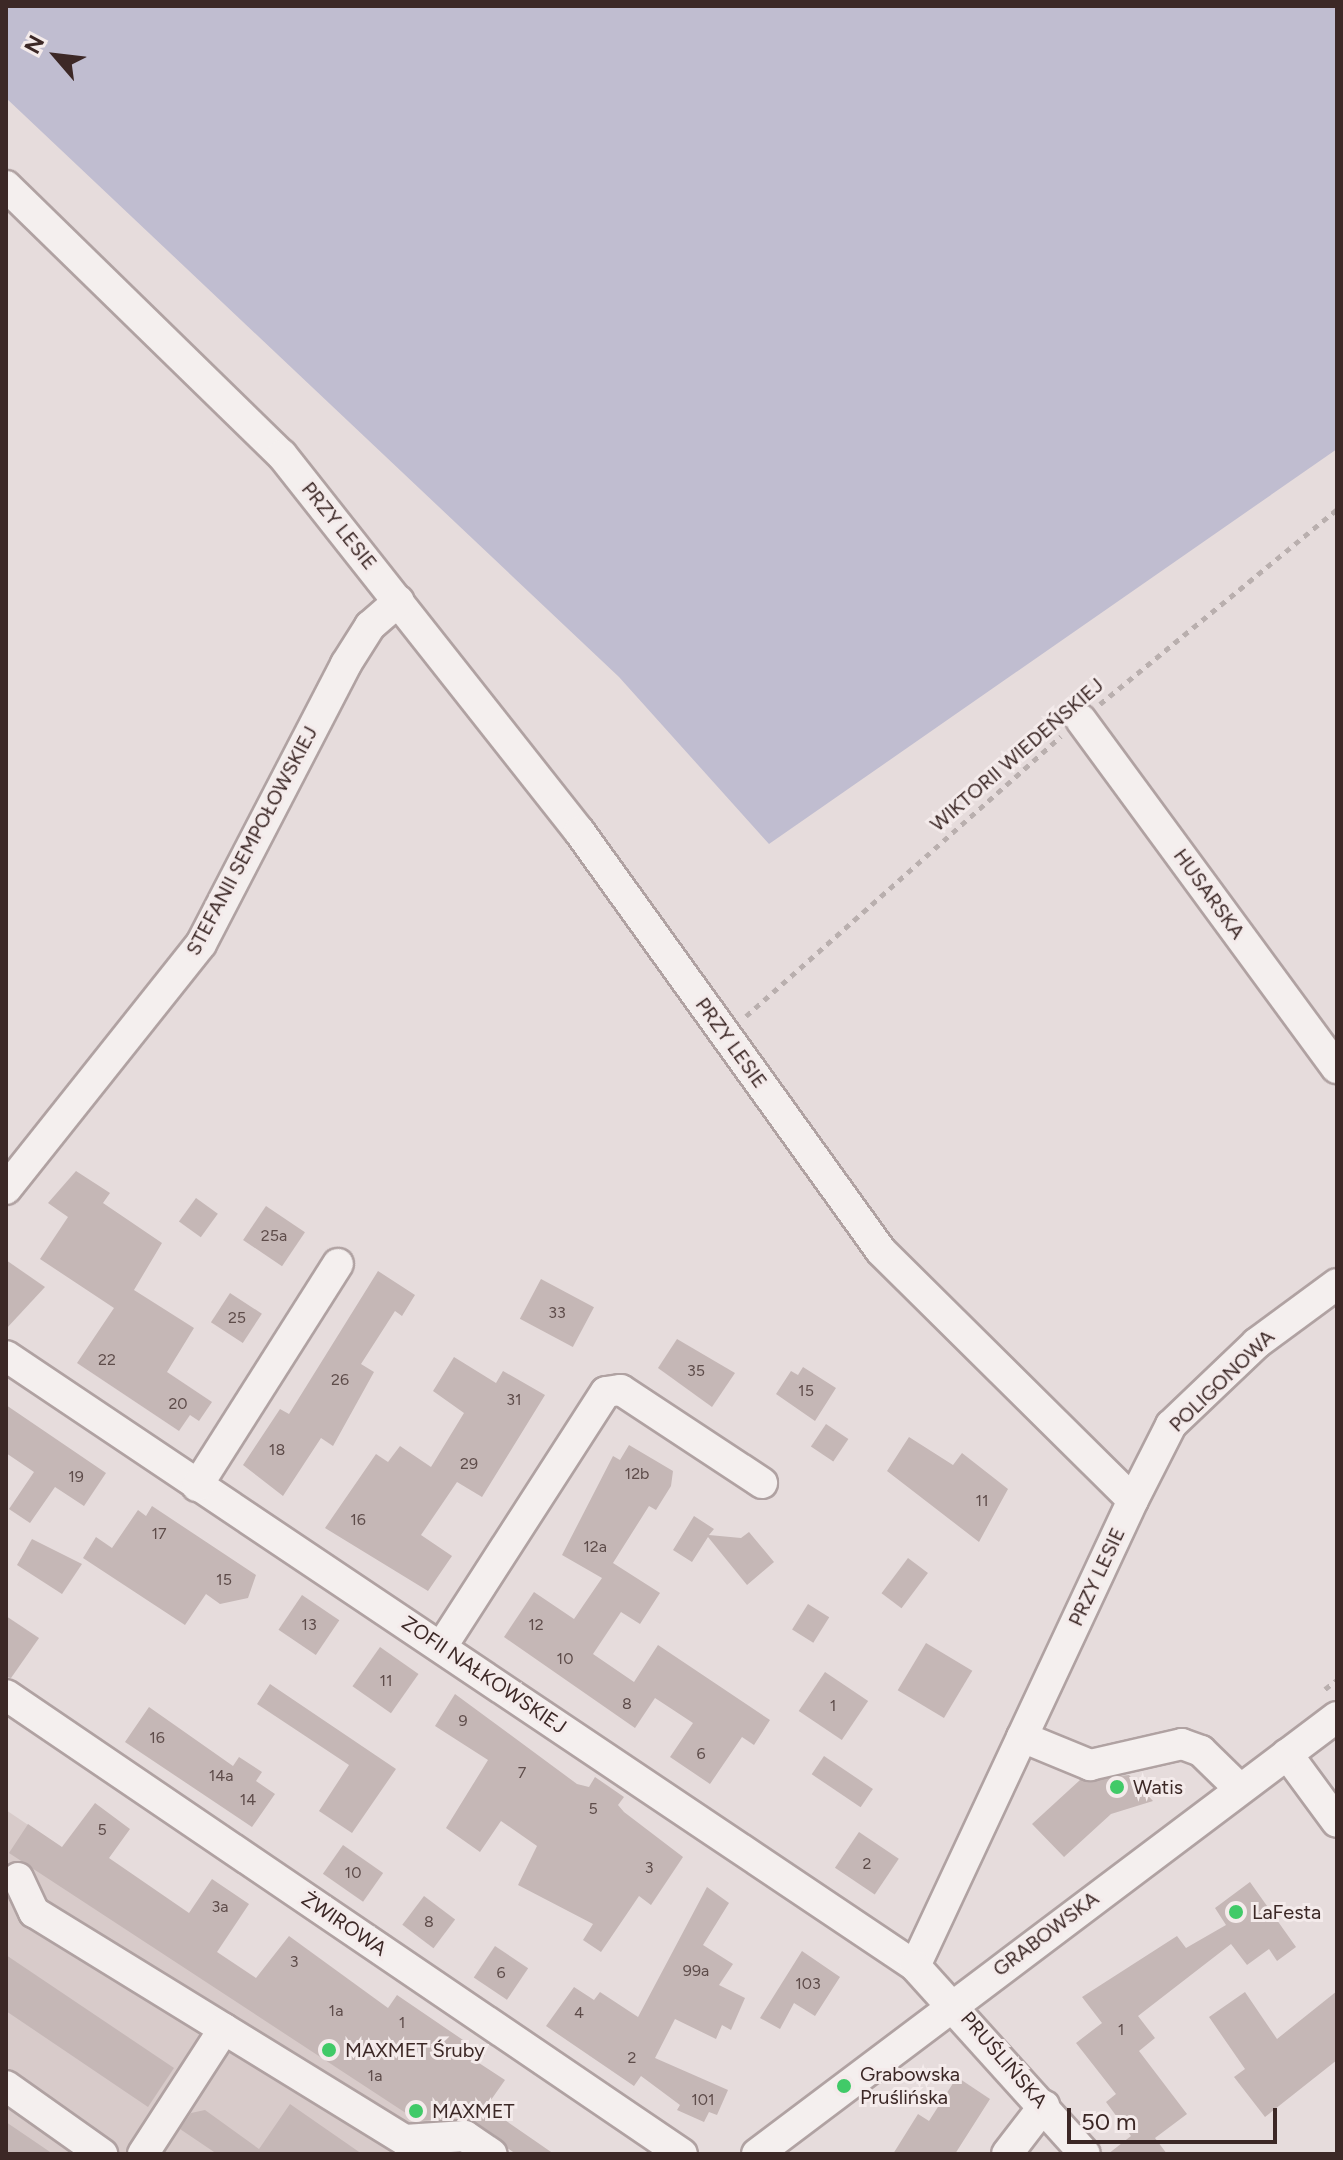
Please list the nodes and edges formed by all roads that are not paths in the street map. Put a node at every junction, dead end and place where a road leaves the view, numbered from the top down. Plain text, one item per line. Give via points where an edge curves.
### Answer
1 (6, 186) edge
2 (399, 601) junction
3 (1081, 720) road end
4 (1337, 1068) edge
5 (6, 1189) edge
6 (338, 1264) dead end
7 (1337, 1284) edge
8 (6, 1356) edge
9 (762, 1483) dead end
10 (197, 1486) junction
11 (1133, 1500) junction
12 (442, 1646) junction
13 (6, 1695) edge
14 (1337, 1717) edge
15 (1022, 1737) junction
16 (1287, 1754) junction
17 (1240, 1789) junction
18 (1337, 1822) edge
19 (18, 1878) dead end
20 (915, 1966) junction
21 (954, 2003) junction
22 (224, 2029) junction
23 (6, 2086) edge
24 (1044, 2106) junction
25 (102, 2154) edge
26 (143, 2154) edge
27 (492, 2154) edge
28 (682, 2154) edge
29 (757, 2154) edge
30 (1007, 2154) edge
31 (1085, 2154) edge

1 - 2 street, PRZY LESIE via 282,455
2 - 5 street, STEFANII SEMPOŁOWSKIEJ via 370,626 346,664 201,944
2 - 11 street, PRZY LESIE via 881,1251
3 - 4 street, HUSARSKA
6 - 10 street
7 - 11 street, POLIGONOWA via 1257,1343 1171,1425
8 - 10 street, ZOFII NAŁKOWSKIEJ
9 - 12 street via 621,1390 606,1392
10 - 12 street, ZOFII NAŁKOWSKIEJ
11 - 15 street, PRZY LESIE
12 - 20 street, ZOFII NAŁKOWSKIEJ
13 - 28 street, ŻWIROWA
14 - 16 street, GRABOWSKA
15 - 17 street via 1090,1765 1182,1744 1201,1751
15 - 20 street, PRZY LESIE
16 - 17 street, GRABOWSKA
16 - 18 street
17 - 21 street, GRABOWSKA
19 - 22 street via 34,1912
20 - 21 street, ZOFII NAŁKOWSKIEJ
21 - 24 street, PRUŚLIŃSKA
21 - 29 street, GRABOWSKA
22 - 26 street
22 - 27 street via 405,2140 465,2136
23 - 25 street
24 - 30 street
24 - 31 street, PRUŚLIŃSKA

